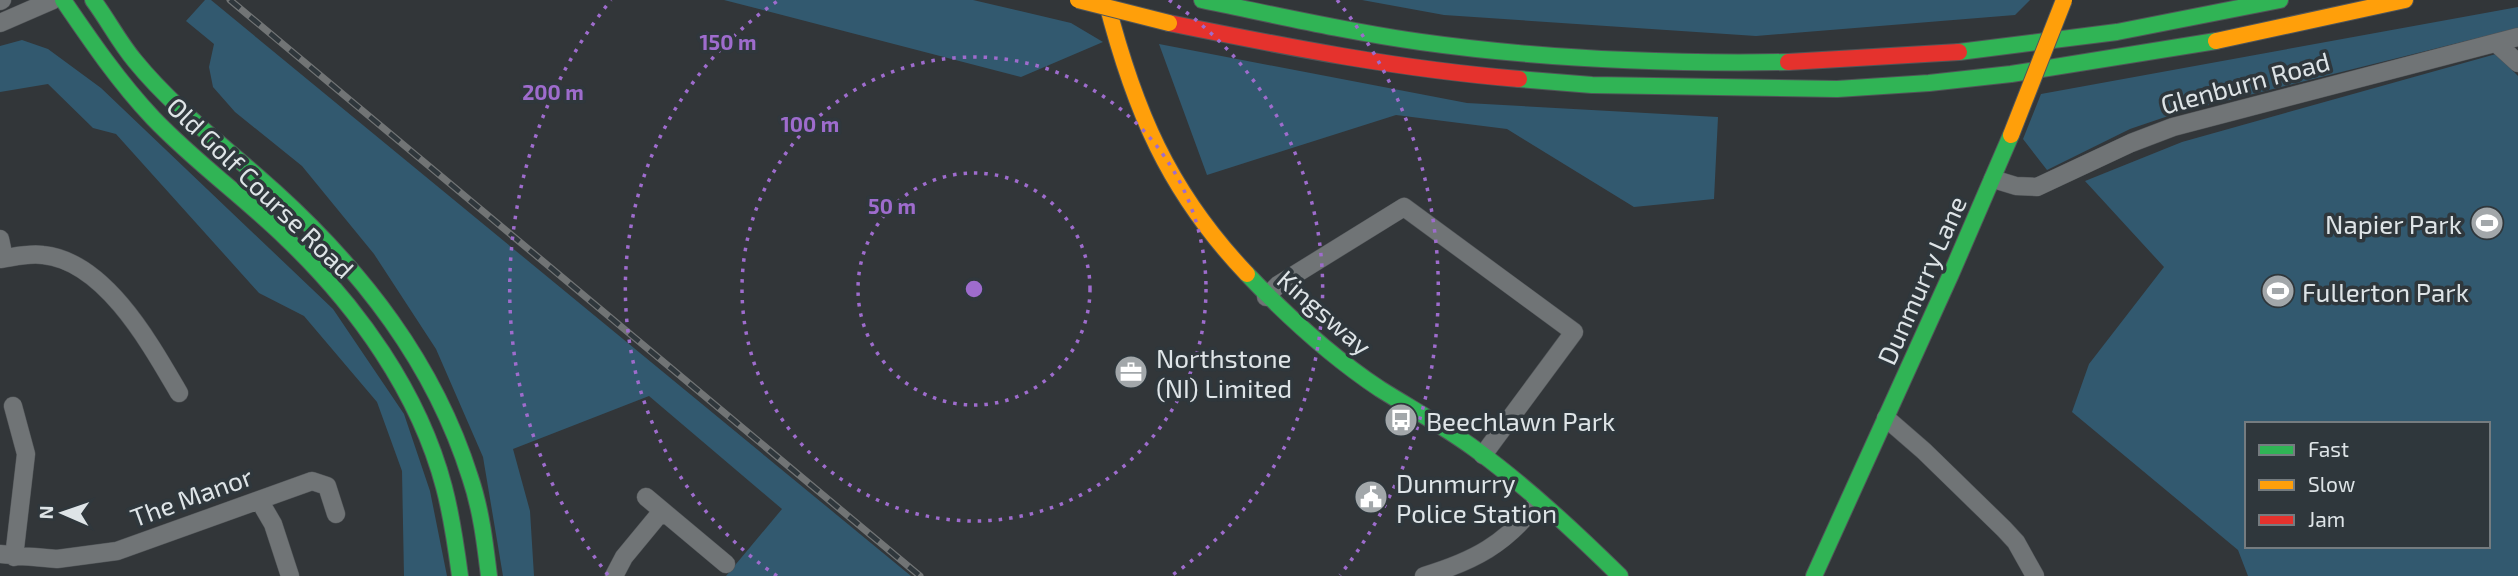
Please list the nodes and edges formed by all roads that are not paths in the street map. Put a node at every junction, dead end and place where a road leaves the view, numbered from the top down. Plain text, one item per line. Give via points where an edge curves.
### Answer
1 (53, 0) edge
2 (63, 0) edge
3 (93, 0) edge
4 (1078, 0) edge
5 (1106, 0) edge
6 (1202, 0) edge
7 (2064, 0) edge
8 (2280, 0) edge
9 (2405, 0) edge
10 (121, 10) dead end
11 (0, 23) edge
12 (2518, 37) edge
13 (2496, 43) junction
14 (2518, 63) edge
15 (183, 110) junction
16 (1993, 179) junction
17 (0, 239) edge
18 (2, 259) edge
19 (1266, 297) junction
20 (179, 393) dead end
21 (13, 406) dead end
22 (1886, 418) junction
23 (1483, 455) junction
24 (646, 497) dead end
25 (259, 500) junction
26 (1538, 502) junction
27 (662, 511) junction
28 (336, 514) dead end
29 (7, 555) edge
30 (726, 564) dead end
31 (55, 568) edge
32 (290, 576) edge
33 (460, 576) edge
34 (488, 576) edge
35 (614, 576) edge
36 (1424, 576) edge
37 (1620, 576) edge
38 (1814, 576) edge
39 (2035, 576) edge

1 - 11 street
2 - 33 main road, Old Golf Course Road via 132,94 167,132 301,254 381,350 417,410 430,443 453,519
3 - 15 main road, Old Golf Course Road via 139,67
4 - 9 main road, bridge via 1325,55 1448,73 1592,85 1838,89 2011,74 2216,41
5 - 19 main road, Kingsway via 1131,86 1163,159 1204,222
6 - 8 main road via 1450,46 1718,63 1952,54 2148,26
7 - 16 main road, Dunmurry Lane, bridge
10 - 15 main road via 148,63
12 - 13 street, Glenburn Road
13 - 14 street
13 - 16 street, Glenburn Road via 2177,125 2037,187
15 - 34 main road, Old Golf Course Road via 325,240 382,304 421,361 470,472
16 - 22 main road, Dunmurry Lane
17 - 18 street
18 - 20 street via 46,255 66,261 99,282 131,318
19 - 23 main road, Kingsway via 1351,368
19 - 23 street via 1404,207 1574,332
21 - 29 street via 26,454
22 - 38 main road, Dunmurry Lane
22 - 39 street via 2004,529
23 - 26 main road, Kingsway
24 - 27 street
25 - 28 street, The Manor via 312,481 327,486
25 - 31 street, The Manor
25 - 32 street via 273,524
26 - 36 street via 1489,550
26 - 37 main road, Kingsway
27 - 30 street
27 - 35 street
29 - 31 street, The Manor

